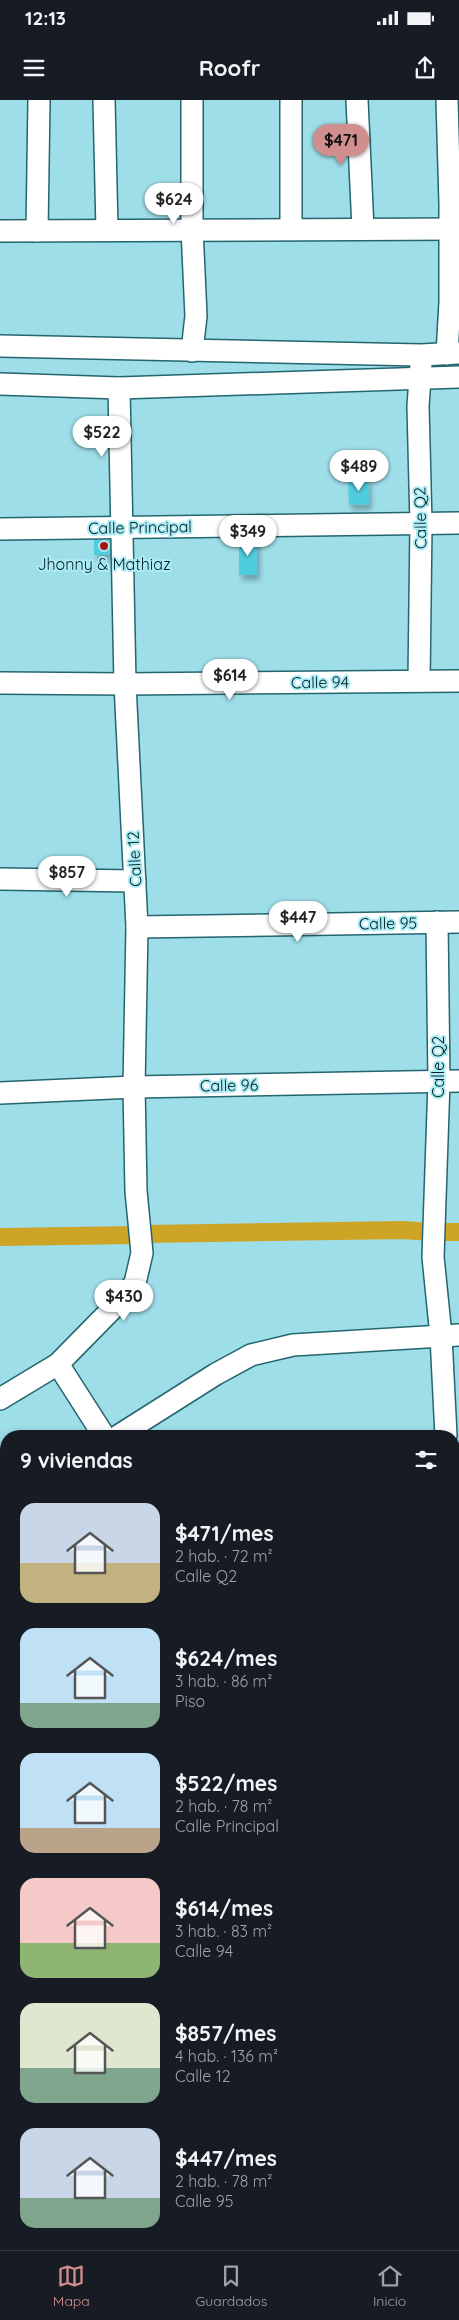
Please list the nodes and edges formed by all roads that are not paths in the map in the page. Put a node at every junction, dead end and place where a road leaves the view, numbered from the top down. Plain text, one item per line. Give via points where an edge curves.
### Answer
1 (39, 100) edge
2 (104, 100) edge
3 (192, 100) edge
4 (291, 100) edge
5 (357, 100) edge
6 (447, 100) edge
7 (192, 229) junction
8 (291, 229) junction
9 (363, 229) junction
10 (454, 229) edge
11 (107, 230) junction
12 (0, 231) edge
13 (37, 231) junction
14 (0, 346) edge
15 (192, 351) junction
16 (453, 354) edge
17 (421, 355) junction
18 (459, 377) edge
19 (420, 378) junction
20 (0, 384) edge
21 (119, 388) junction
22 (459, 523) edge
23 (420, 524) junction
24 (123, 527) junction
25 (0, 529) edge
26 (419, 681) junction
27 (459, 681) edge
28 (0, 683) edge
29 (126, 684) junction
30 (0, 879) edge
31 (135, 881) junction
32 (437, 922) junction
33 (459, 922) edge
34 (137, 927) junction
35 (449, 1081) edge
36 (134, 1087) junction
37 (0, 1093) edge
38 (450, 1336) edge
39 (58, 1364) junction
40 (0, 1399) edge
41 (100, 1430) edge
42 (127, 1430) edge
43 (446, 1430) edge

1 - 13 street
2 - 11 street
3 - 7 street
4 - 8 street
5 - 9 street
6 - 10 street
7 - 8 street
7 - 11 street
7 - 15 street via 196,316
8 - 9 street
9 - 10 street
10 - 16 street via 450,302
11 - 13 street
12 - 13 street
14 - 15 street
15 - 17 street
16 - 17 street
17 - 19 street, Calle Q2
18 - 19 street
19 - 21 street
19 - 23 street, Calle Q2
20 - 21 street
21 - 24 street, Calle 12
22 - 23 street, Calle Principal
23 - 24 street, Calle Principal
23 - 26 street, Calle Q2
24 - 25 street, Calle Principal
24 - 29 street, Calle 12
26 - 27 street, Calle 94
26 - 29 street, Calle 94
28 - 29 street, Calle 94
29 - 31 street, Calle 12
30 - 31 street
31 - 34 street, Calle 12
32 - 33 street, Calle 95
32 - 34 street, Calle 95
32 - 35 street, Calle Q2
34 - 36 street, Calle 12
35 - 36 street, Calle 96
35 - 38 street, Calle Q2 via 434,1212 433,1257
36 - 37 street, Calle 96
36 - 39 street, Calle 12 via 136,1191 142,1254 135,1283
38 - 42 street via 293,1345 251,1355
38 - 43 street, Calle Q2
39 - 40 street, Calle 12
39 - 41 street

